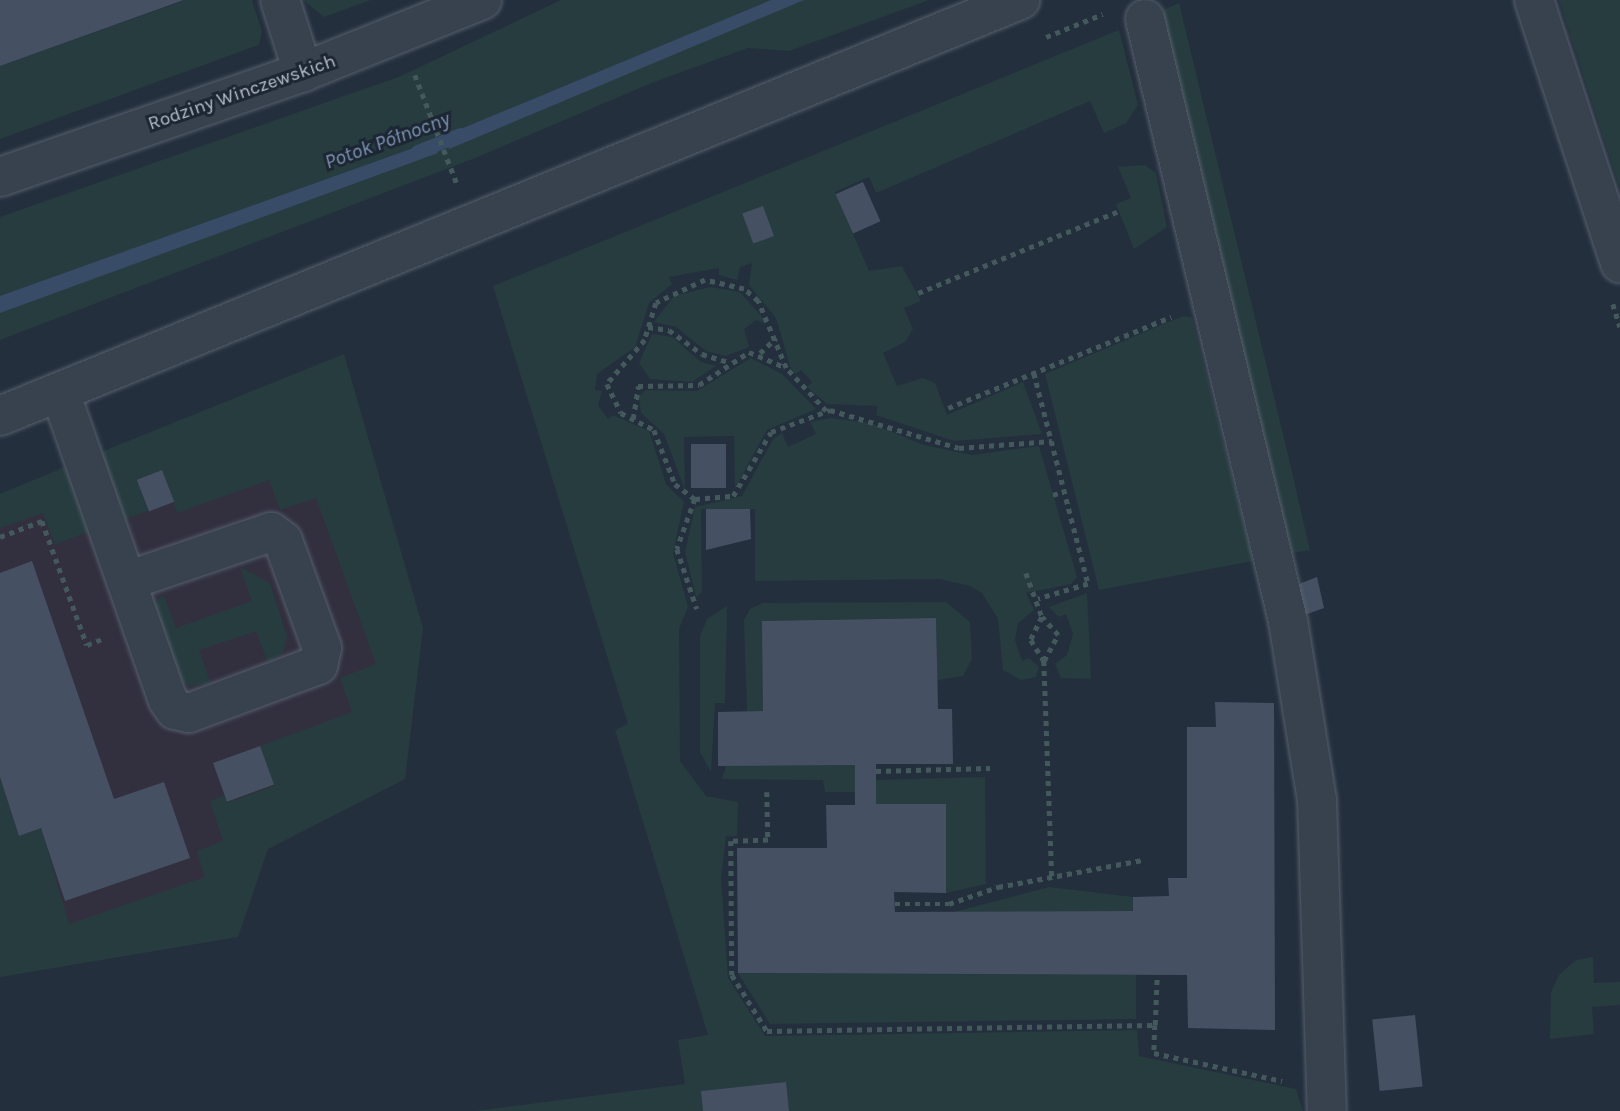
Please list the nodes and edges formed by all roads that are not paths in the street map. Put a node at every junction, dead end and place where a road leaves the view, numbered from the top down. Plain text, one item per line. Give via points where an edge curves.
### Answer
1 (280, 0) edge
2 (482, 0) edge
3 (1020, 0) edge
4 (1534, 0) edge
5 (1145, 19) dead end
6 (303, 72) junction
7 (0, 177) edge
8 (1620, 264) edge
9 (60, 391) junction
10 (0, 416) edge
11 (127, 581) junction
12 (1326, 1099) edge

1 - 6 street
2 - 6 street, Rodziny Winczewskich
3 - 9 street
4 - 8 street
5 - 12 street via 1289,621 1317,800
6 - 7 street, Rodziny Winczewskich
9 - 10 street
9 - 11 street
11 - 11 street via 271,532 283,541 322,648 318,665 189,713 175,710

